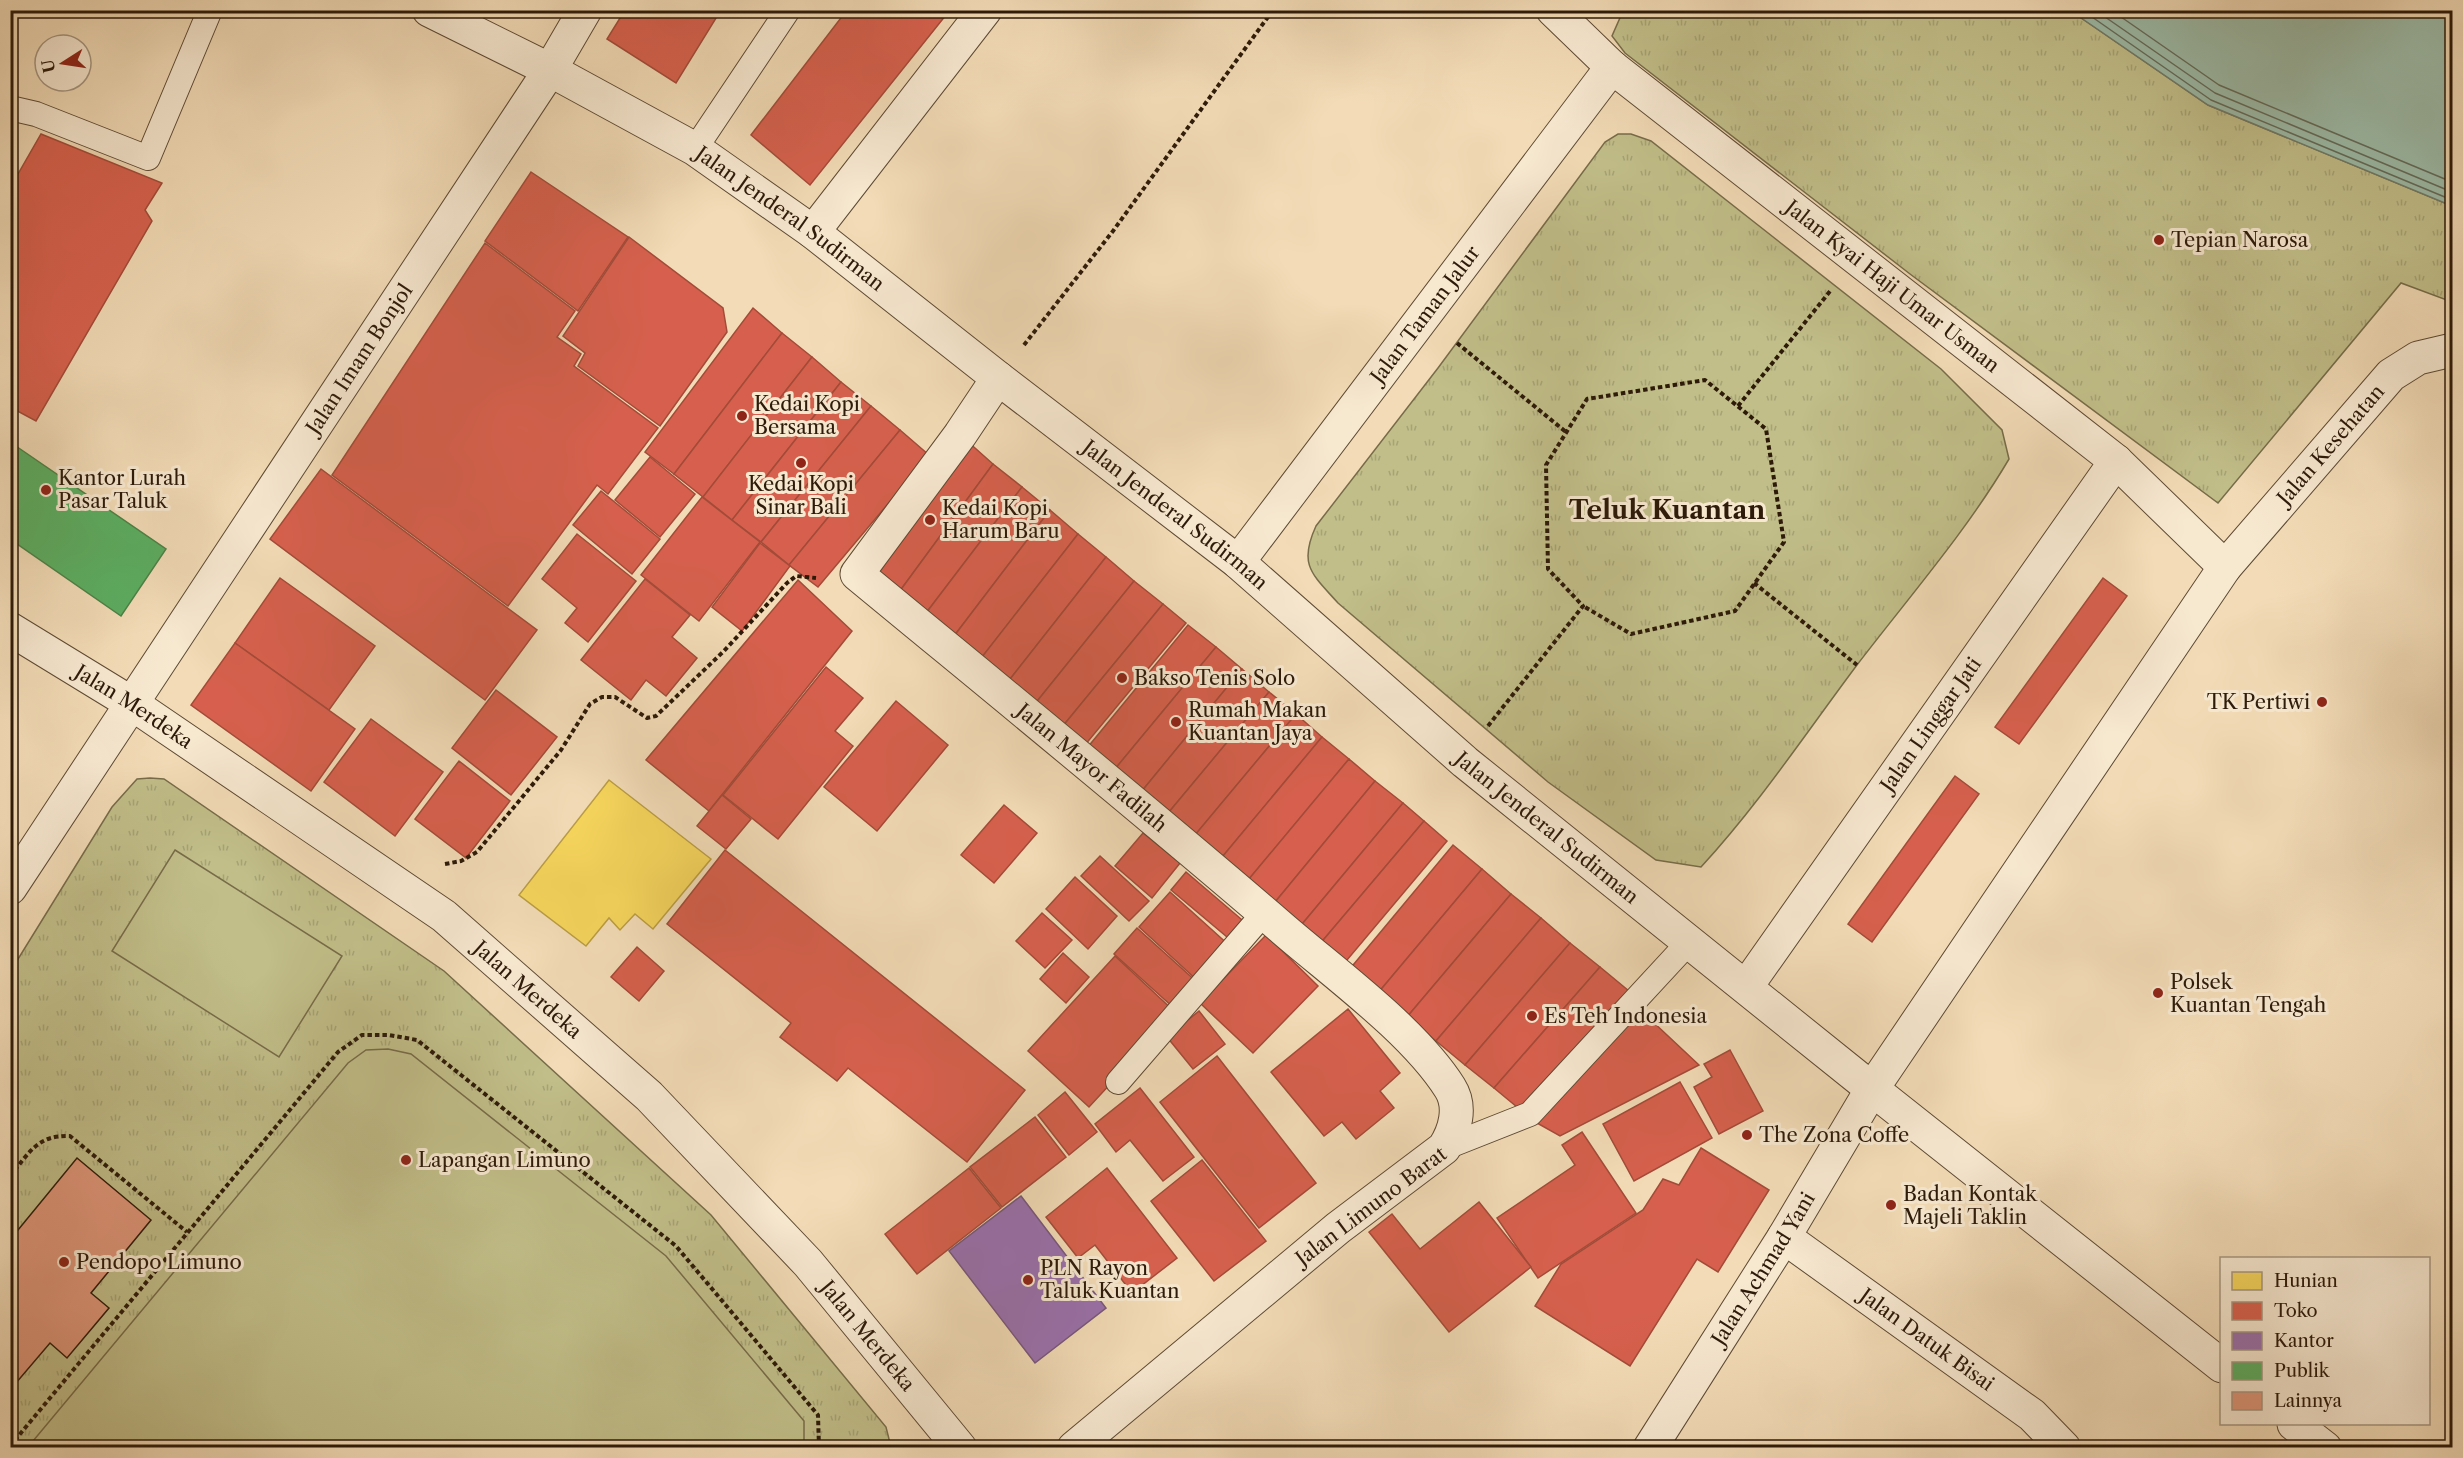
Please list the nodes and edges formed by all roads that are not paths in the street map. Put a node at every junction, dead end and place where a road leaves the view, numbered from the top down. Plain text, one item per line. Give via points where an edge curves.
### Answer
1 (210, 10) edge
2 (429, 10) edge
3 (585, 10) edge
4 (788, 10) edge
5 (985, 10) edge
6 (1553, 10) edge
7 (1612, 68) junction
8 (550, 70) junction
9 (10, 108) edge
10 (695, 149) junction
11 (813, 232) junction
12 (2452, 350) edge
13 (998, 378) junction
14 (2116, 461) junction
15 (1238, 562) junction
16 (2225, 567) junction
17 (10, 629) edge
18 (131, 703) junction
19 (10, 888) edge
20 (1264, 913) junction
21 (1689, 942) junction
22 (1746, 987) junction
23 (1118, 1082) dead end
24 (1872, 1089) junction
25 (1444, 1148) junction
26 (1785, 1237) junction
27 (2220, 1364) edge
28 (2295, 1425) edge
29 (960, 1448) edge
30 (1074, 1448) edge
31 (1650, 1448) edge
32 (2064, 1448) edge
33 (2325, 1448) edge

1 - 9 lane via 148,158 36,114
2 - 8 street, Jalan Jenderal Sudirman
3 - 8 street, Jalan Imam Bonjol
4 - 10 lane
5 - 11 street
6 - 7 street, Jalan Kyai Haji Umar Usman
7 - 14 street, Jalan Kyai Haji Umar Usman
7 - 15 street, Jalan Taman Jalur
8 - 10 street, Jalan Jenderal Sudirman
8 - 18 street, Jalan Imam Bonjol
10 - 11 street, Jalan Jenderal Sudirman
11 - 13 street, Jalan Jenderal Sudirman
12 - 16 street, Jalan Kesehatan via 2418,358 2391,375
13 - 15 street, Jalan Jenderal Sudirman
13 - 20 street, Jalan Mayor Fadilah via 857,574
14 - 16 street, Jalan Kyai Haji Umar Usman
14 - 22 street, Jalan Linggar Jati
15 - 21 street, Jalan Jenderal Sudirman via 1465,762
16 - 24 street
17 - 18 street, Jalan Merdeka
18 - 19 street, Jalan Imam Bonjol
18 - 29 street, Jalan Merdeka via 444,916 649,1096 808,1263
20 - 23 lane
20 - 25 street, Jalan Mayor Fadilah via 1414,1043 1452,1090 1456,1118
21 - 22 street, Jalan Jenderal Sudirman
21 - 25 lane, Jalan Limuno Barat via 1530,1114
22 - 24 street, Jalan Jenderal Sudirman
24 - 26 street, Jalan Achmad Yani
24 - 27 street, Jalan Jenderal Sudirman
25 - 30 street, Jalan Limuno Barat via 1338,1228
26 - 31 street, Jalan Achmad Yani
26 - 32 street, Jalan Datuk Bisai via 2032,1415
28 - 33 street

